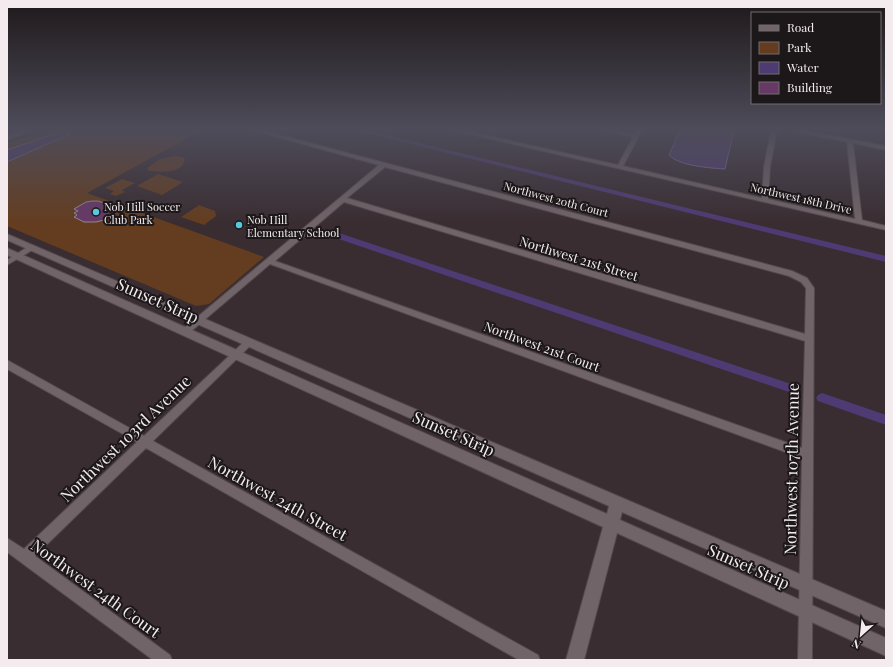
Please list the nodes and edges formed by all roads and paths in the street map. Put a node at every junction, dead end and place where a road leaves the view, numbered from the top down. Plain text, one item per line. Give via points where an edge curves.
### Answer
1 (369, 161) edge
2 (594, 161) edge
3 (623, 161) edge
4 (768, 161) edge
5 (852, 161) edge
6 (383, 165) junction
7 (620, 167) junction
8 (342, 200) junction
9 (765, 200) junction
10 (859, 222) junction
11 (886, 228) edge
12 (7, 237) edge
13 (32, 248) junction
14 (11, 257) edge
15 (268, 261) junction
16 (804, 280) joint
17 (199, 320) junction
18 (186, 331) junction
19 (810, 339) junction
20 (249, 342) junction
21 (236, 354) junction
22 (7, 364) edge
23 (145, 440) junction
24 (807, 455) junction
25 (617, 503) junction
26 (611, 522) junction
27 (7, 544) edge
28 (25, 557) junction
29 (806, 585) junction
30 (806, 611) junction
31 (886, 620) edge
32 (886, 647) edge
33 (165, 660) edge
34 (534, 660) edge
35 (575, 660) edge
36 (805, 660) edge

1 - 6 street, Northwest 20th Court
2 - 7 street, Northwest 18th Drive
3 - 7 street
4 - 9 street
5 - 10 street
6 - 8 street
6 - 16 street, Northwest 20th Court via 792,274
7 - 9 street, Northwest 18th Drive
8 - 15 street
8 - 19 street, Northwest 21st Street
9 - 10 street, Northwest 18th Drive
10 - 11 street, Northwest 18th Drive
12 - 13 street, Sunset Strip
13 - 14 street
13 - 17 street, Sunset Strip
14 - 18 street, Sunset Strip
15 - 17 street
15 - 24 street, Northwest 21st Court
16 - 19 street, Northwest 107th Avenue via 810,288
17 - 18 street
17 - 20 street, Sunset Strip
18 - 21 street, Sunset Strip
19 - 24 street, Northwest 107th Avenue
20 - 21 street, Northwest 103rd Avenue
20 - 25 street, Sunset Strip
21 - 23 street, Northwest 103rd Avenue
21 - 26 street, Sunset Strip
22 - 23 street, Northwest 24th Street
23 - 28 street, Northwest 103rd Avenue
23 - 34 street, Northwest 24th Street
24 - 29 street, Northwest 107th Avenue
25 - 26 street
25 - 29 street, Sunset Strip
26 - 30 street, Sunset Strip
26 - 35 street
27 - 28 street, Northwest 24th Court
28 - 33 street, Northwest 24th Court
29 - 30 street, Northwest 107th Avenue
29 - 31 street, Sunset Strip
30 - 32 street, Sunset Strip
30 - 36 street, Northwest 107th Avenue

